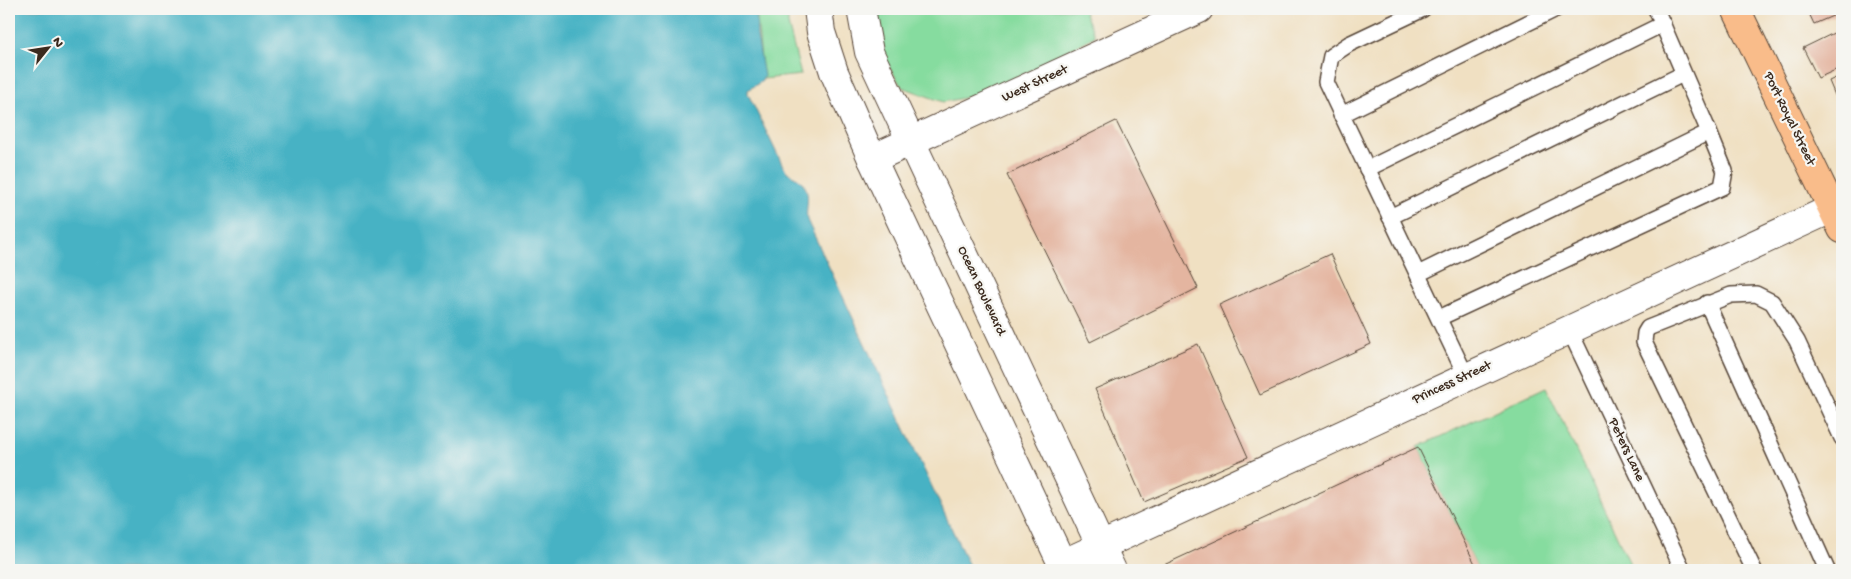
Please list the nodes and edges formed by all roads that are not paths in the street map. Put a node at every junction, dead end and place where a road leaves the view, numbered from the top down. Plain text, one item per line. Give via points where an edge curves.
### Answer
1 (818, 9) edge
2 (861, 9) edge
3 (1199, 9) edge
4 (1424, 9) edge
5 (1556, 9) edge
6 (1656, 9) edge
7 (1736, 9) edge
8 (1663, 24) junction
9 (1683, 74) junction
10 (1341, 115) junction
11 (1709, 132) junction
12 (910, 141) junction
13 (872, 159) junction
14 (1367, 169) junction
15 (1839, 214) edge
16 (1390, 217) junction
17 (1418, 274) junction
18 (1707, 303) junction
19 (1439, 318) junction
20 (1570, 329) junction
21 (1466, 376) junction
22 (1842, 438) edge
23 (1106, 559) edge
24 (1063, 567) edge
25 (1683, 570) edge
26 (1754, 570) edge
27 (1827, 570) edge

1 - 13 street via 821,32 834,72
2 - 12 street, Ocean Boulevard via 869,52
3 - 12 street, West Street
4 - 10 lane via 1349,44 1331,56 1326,82
5 - 10 lane
6 - 8 lane
7 - 15 highway, Port Royal Street
8 - 9 lane
8 - 14 lane
9 - 11 lane
9 - 16 lane
10 - 14 lane
11 - 17 lane
11 - 19 lane via 1726,171 1722,187
12 - 13 street, West Street
12 - 23 street, Ocean Boulevard
13 - 24 street
14 - 16 lane
15 - 20 street, Princess Street
16 - 17 lane
17 - 19 lane
18 - 22 lane via 1731,295 1756,294 1772,302 1797,341
18 - 26 lane via 1648,328 1644,342
18 - 27 lane
19 - 21 lane
20 - 21 street, Princess Street
20 - 25 lane, Peters Lane
21 - 23 street, Princess Street
23 - 24 street, Princess Street

